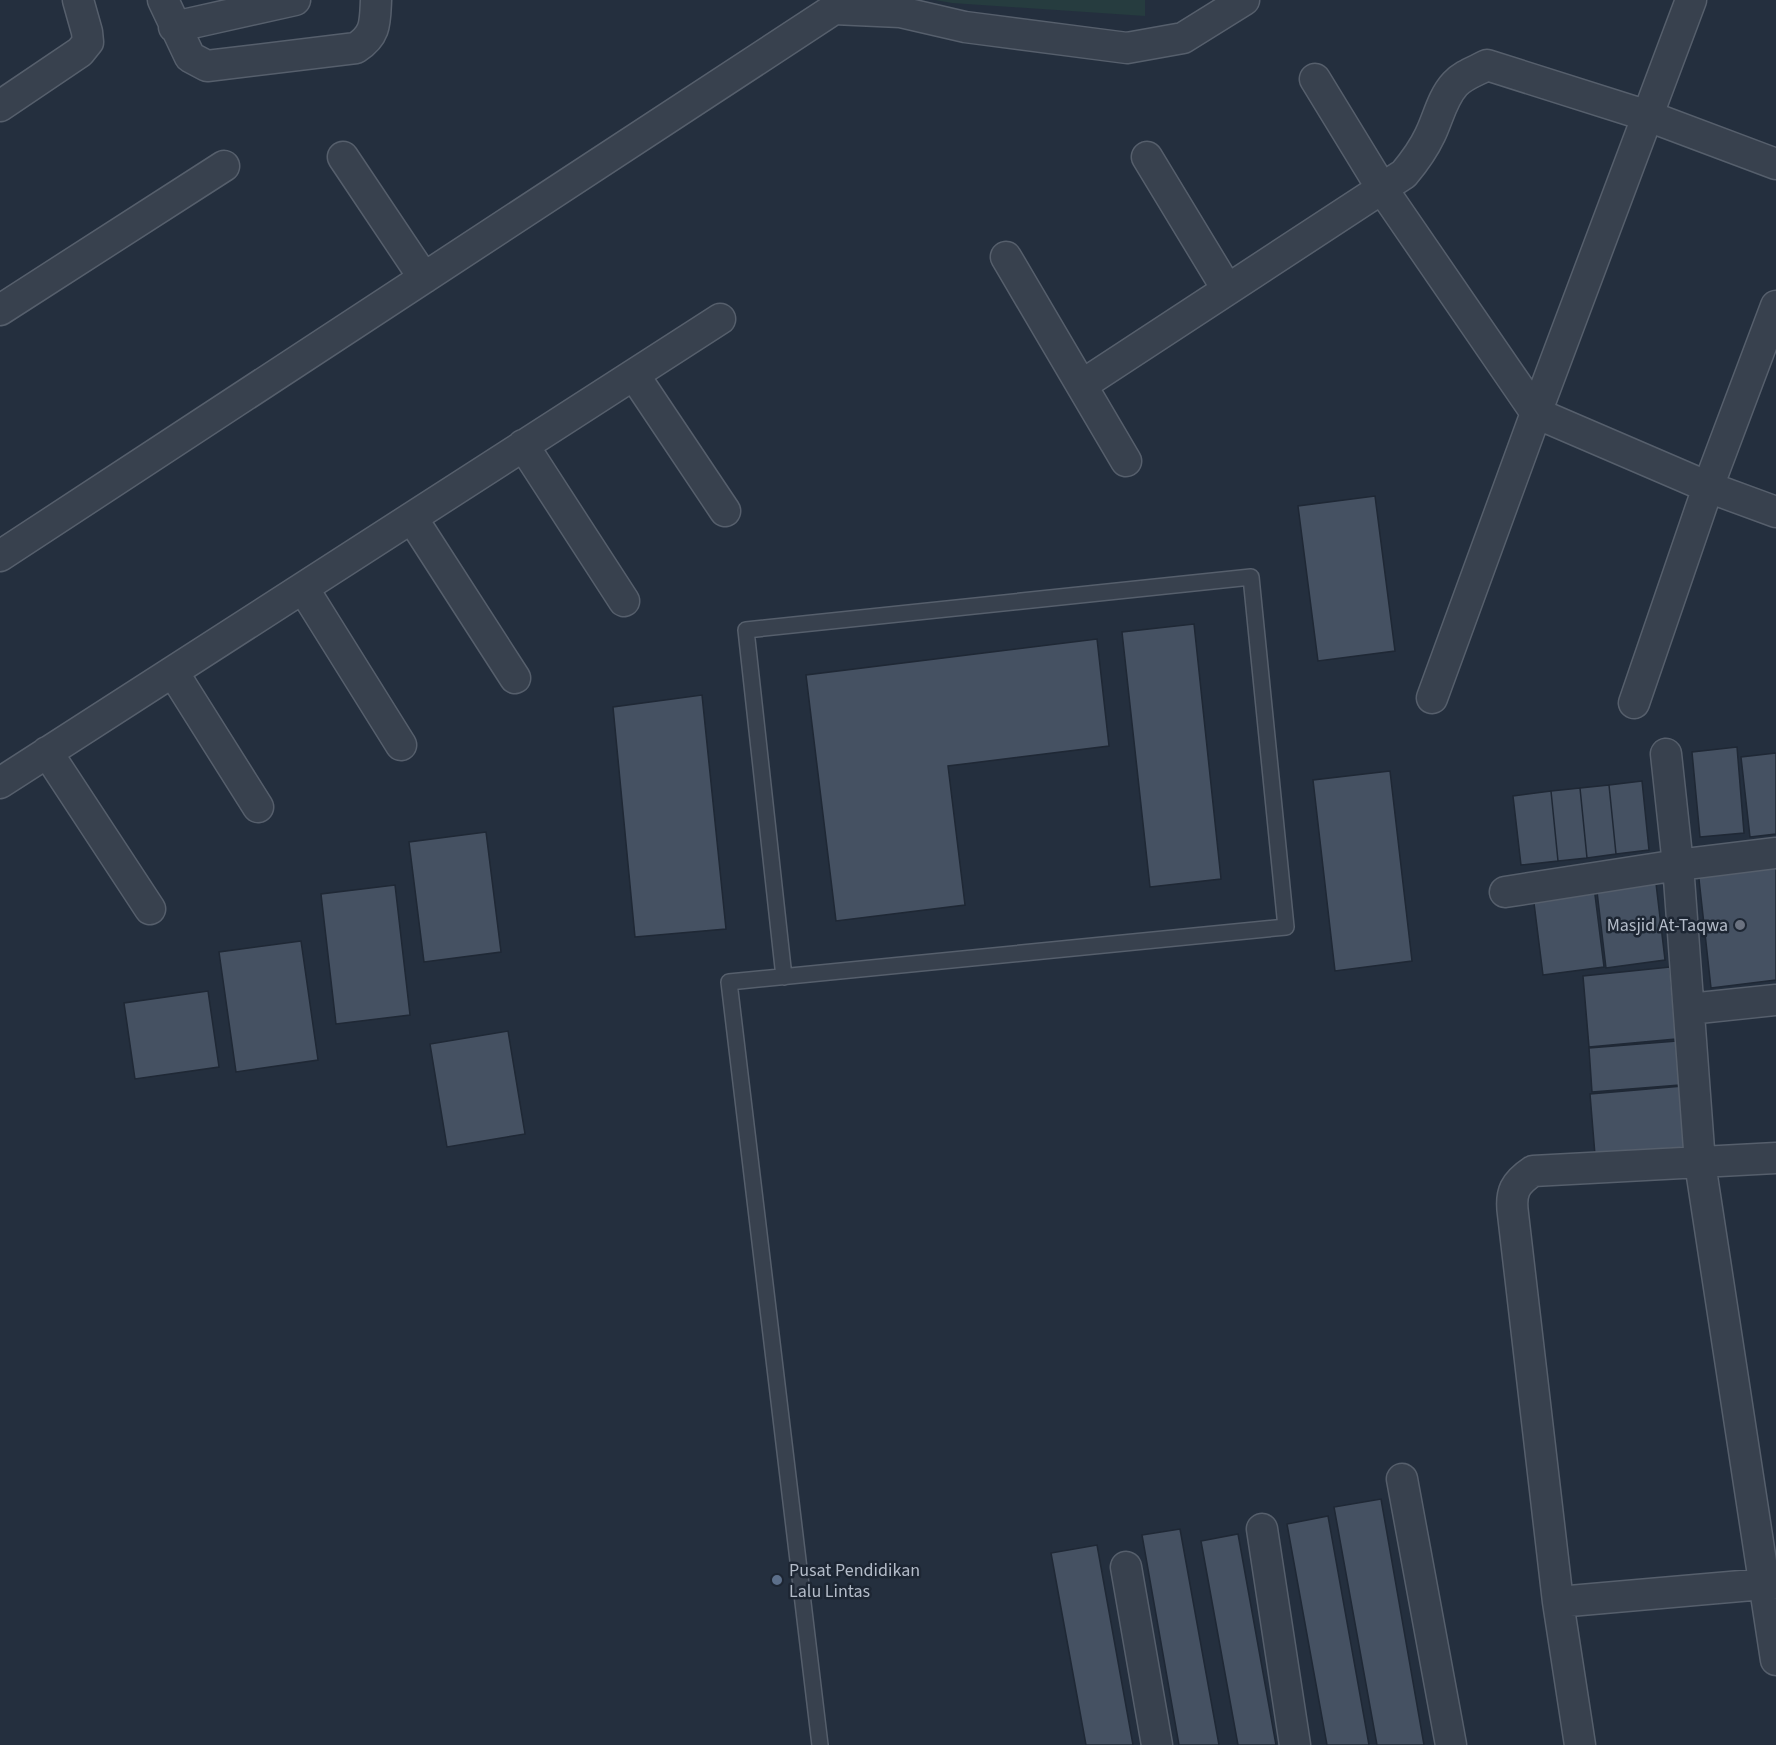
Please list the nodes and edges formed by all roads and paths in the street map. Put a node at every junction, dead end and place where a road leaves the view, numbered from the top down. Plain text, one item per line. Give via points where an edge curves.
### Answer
1 (78, 0) edge
2 (295, 0) edge
3 (376, 0) edge
4 (1244, 0) edge
5 (1690, 0) edge
6 (833, 4) edge
7 (168, 13) edge
8 (1314, 79) dead end
9 (0, 106) edge
10 (1648, 116) junction
11 (343, 157) dead end
12 (1147, 157) dead end
13 (1776, 164) edge
14 (224, 166) dead end
15 (1381, 188) junction
16 (1006, 257) dead end
17 (424, 278) junction
18 (1227, 289) junction
19 (1776, 306) edge
20 (0, 310) edge
21 (720, 319) dead end
22 (634, 375) junction
23 (1082, 385) junction
24 (1536, 413) junction
25 (523, 445) junction
26 (1126, 461) dead end
27 (1708, 487) junction
28 (725, 511) dead end
29 (1776, 512) edge
30 (412, 518) junction
31 (0, 556) edge
32 (303, 588) junction
33 (624, 601) dead end
34 (173, 672) junction
35 (515, 678) dead end
36 (1432, 698) dead end
37 (1634, 703) dead end
38 (401, 745) dead end
39 (47, 752) junction
40 (1666, 754) dead end
41 (0, 783) edge
42 (258, 807) dead end
43 (1776, 853) edge
44 (1678, 866) junction
45 (1505, 892) dead end
46 (150, 909) dead end
47 (784, 977) junction
48 (1776, 1000) edge
49 (1689, 1009) junction
50 (1776, 1158) edge
51 (1700, 1163) junction
52 (1402, 1479) dead end
53 (1262, 1529) dead end
54 (1126, 1567) dead end
55 (1771, 1584) edge
56 (1558, 1602) junction
57 (1776, 1660) edge
58 (820, 1745) edge
59 (1157, 1745) edge
60 (1295, 1745) edge
61 (1452, 1745) edge
62 (1580, 1745) edge

1 - 9 street via 88,42 80,52
2 - 7 street
3 - 7 street via 375,24 367,40 356,48 207,66 189,57
4 - 6 street via 1183,38 1127,48 965,27 900,12
5 - 10 street
6 - 17 street
8 - 15 street
10 - 13 street
10 - 15 street via 1487,66 1453,86 1418,157 1404,174
10 - 24 street
11 - 17 street
12 - 18 street
14 - 20 street
15 - 18 street
15 - 24 street
16 - 23 street
17 - 31 street
18 - 23 street
19 - 27 street
21 - 22 street
22 - 25 street
22 - 28 street
23 - 26 street
24 - 27 street
24 - 36 street
25 - 30 street
25 - 33 street
27 - 29 street
27 - 37 street
30 - 32 street
30 - 35 street
32 - 34 street
32 - 38 street
34 - 39 street
34 - 42 street
39 - 41 street
39 - 46 street
40 - 44 street
43 - 44 street
44 - 45 street
44 - 49 street
47 - 47 lane via 1286,927 1251,577 746,630
47 - 58 lane via 729,982
48 - 49 street
49 - 51 street
50 - 51 street
51 - 55 street
51 - 56 street via 1533,1171 1520,1179 1515,1189 1512,1214
52 - 61 street
53 - 60 street
54 - 59 street
55 - 56 street
55 - 57 street
56 - 62 street

